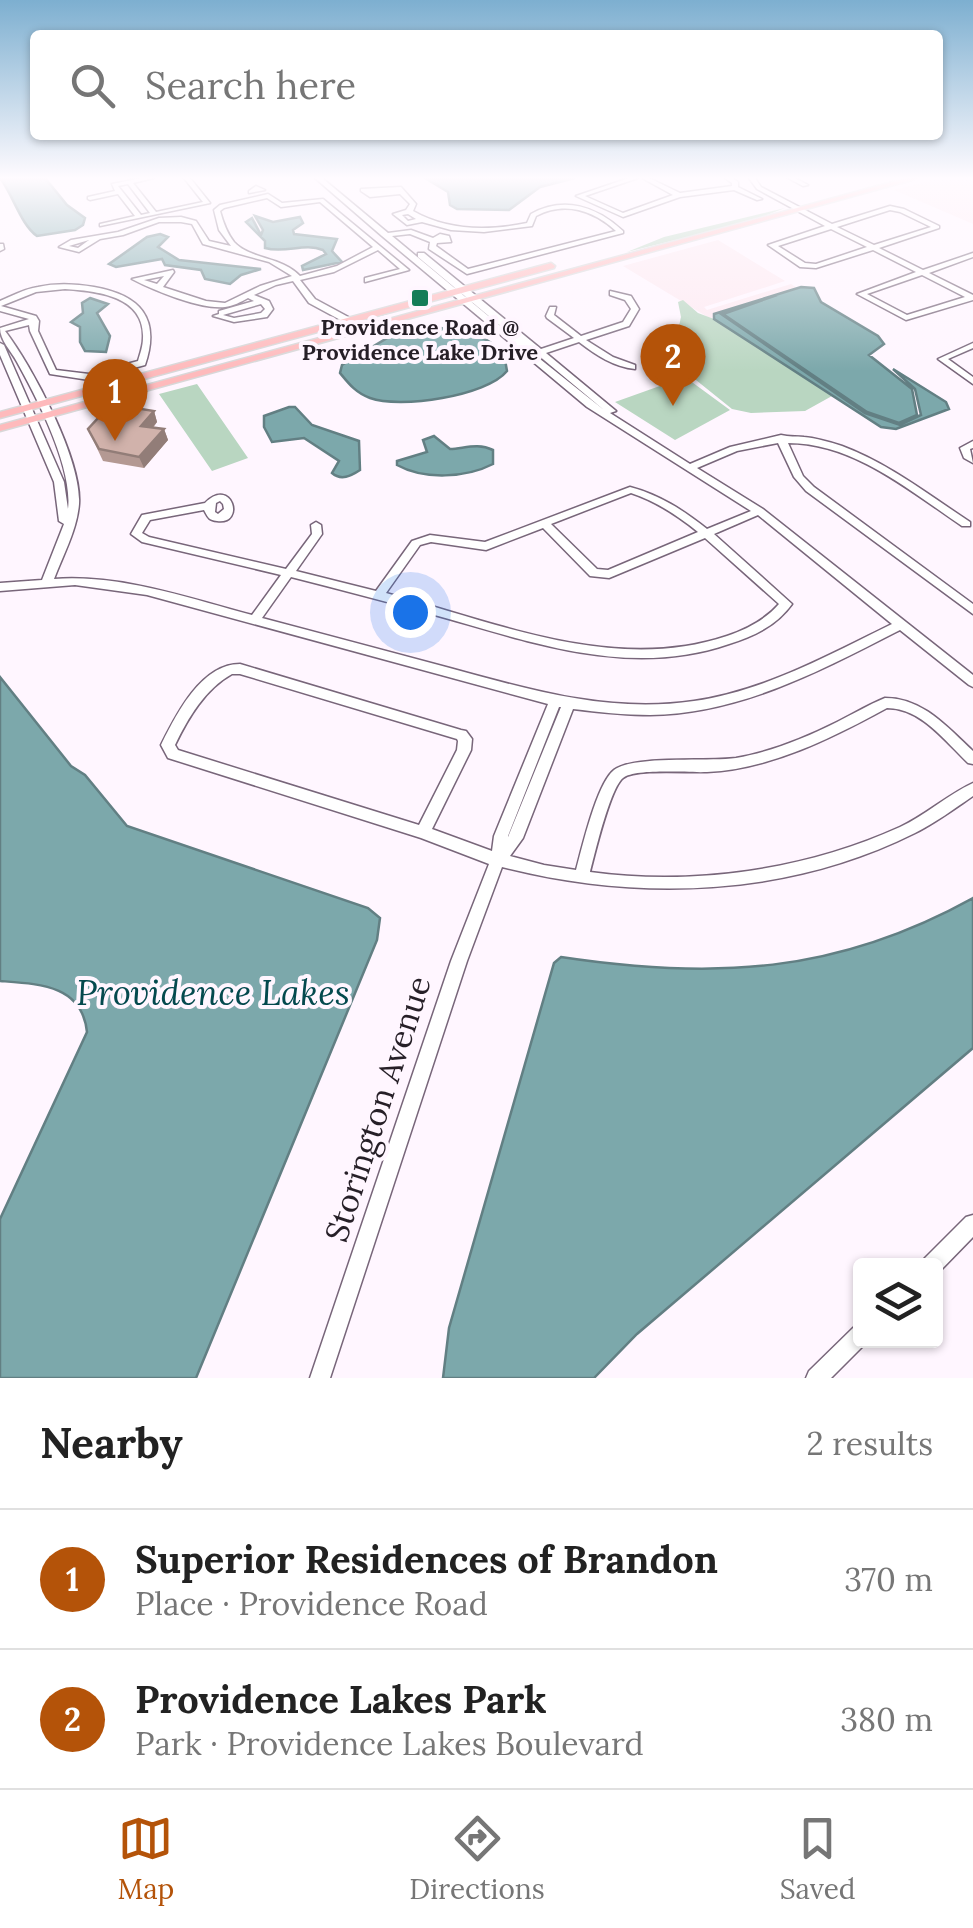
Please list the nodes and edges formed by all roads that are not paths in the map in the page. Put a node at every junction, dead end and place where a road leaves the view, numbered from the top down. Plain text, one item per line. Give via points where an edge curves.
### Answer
1 (207, 242) edge
2 (232, 242) edge
3 (373, 242) edge
4 (403, 242) edge
5 (443, 242) edge
6 (581, 242) edge
7 (643, 242) edge
8 (679, 242) edge
9 (780, 242) edge
10 (863, 242) edge
11 (890, 242) edge
12 (378, 247) junction
13 (874, 248) junction
14 (237, 250) junction
15 (614, 250) junction
16 (973, 255) edge
17 (625, 257) junction
18 (921, 272) junction
19 (296, 279) junction
20 (368, 280) dead end
21 (159, 287) dead end
22 (614, 292) dead end
23 (464, 295) junction
24 (249, 296) junction
25 (973, 297) edge
26 (0, 306) edge
27 (552, 308) dead end
28 (217, 316) dead end
29 (34, 320) junction
30 (354, 325) junction
31 (0, 329) edge
32 (582, 340) junction
33 (0, 345) edge
34 (973, 346) edge
35 (541, 352) junction
36 (530, 356) junction
37 (632, 366) dead end
38 (973, 381) edge
39 (36, 412) junction
40 (0, 415) edge
41 (0, 428) edge
42 (781, 438) junction
43 (973, 444) edge
44 (973, 460) edge
45 (687, 464) junction
46 (207, 506) dead end
47 (758, 511) junction
48 (316, 524) dead end
49 (546, 524) junction
50 (966, 524) dead end
51 (707, 535) junction
52 (292, 572) junction
53 (47, 582) junction
54 (0, 587) edge
55 (379, 595) junction
56 (973, 610) edge
57 (254, 619) junction
58 (900, 624) junction
59 (972, 681) edge
60 (562, 702) junction
61 (973, 759) edge
62 (973, 790) edge
63 (423, 832) junction
64 (498, 860) junction
65 (581, 876) junction
66 (973, 1224) edge
67 (938, 1258) edge
68 (853, 1342) edge
69 (822, 1376) edge
70 (320, 1378) edge

1 - 14 street
2 - 14 street
3 - 12 street
4 - 23 street
5 - 6 street via 467,272
7 - 15 main road
8 - 17 main road
9 - 13 street via 772,245 809,266
10 - 13 street
11 - 13 street
12 - 19 street via 339,268
12 - 20 street via 405,270
13 - 18 street
14 - 19 street via 284,264
15 - 17 main road
15 - 23 main road
16 - 18 street
17 - 23 main road
18 - 25 street
18 - 25 street via 861,294 906,318
19 - 24 street
19 - 30 street via 312,300
21 - 24 street via 200,303
22 - 32 street via 632,304 630,319
23 - 30 main road
23 - 35 street
23 - 36 street
24 - 28 street via 268,309 264,315
26 - 29 street
26 - 29 street via 41,288 100,289 128,300 148,320 150,336 142,362 89,377 54,372
27 - 32 street via 550,316
29 - 31 street
30 - 39 main road
31 - 39 street via 18,353
32 - 35 street
32 - 37 street
33 - 39 street
34 - 38 street via 942,359
35 - 36 street
35 - 45 street
36 - 45 street via 598,412
39 - 40 main road
39 - 41 main road
39 - 53 street via 61,488 63,539
42 - 45 street
42 - 50 street via 852,451
42 - 56 street via 810,489
43 - 44 street via 965,448
45 - 47 street
46 - 52 street via 146,517 136,534
47 - 51 street
47 - 58 street
48 - 52 street via 317,534
49 - 51 street via 630,490 648,492
49 - 51 street via 594,573 608,574
49 - 55 street via 486,546 430,538 416,543
51 - 55 street via 786,604 778,617 683,652 644,655 572,646
52 - 55 street
52 - 57 street
53 - 54 street
53 - 57 street via 126,587
57 - 60 street
58 - 59 street
58 - 60 street via 732,702 654,711
60 - 64 street, Storington Avenue via 516,838
61 - 65 street via 913,706 898,701 816,741 758,758 629,768 612,780
62 - 65 street via 908,830 808,866 700,881
63 - 63 street via 174,754 168,745 214,677 240,668 454,732 465,739 464,750
63 - 64 street
64 - 65 street
64 - 70 street, Storington Avenue
66 - 67 street
68 - 69 street

